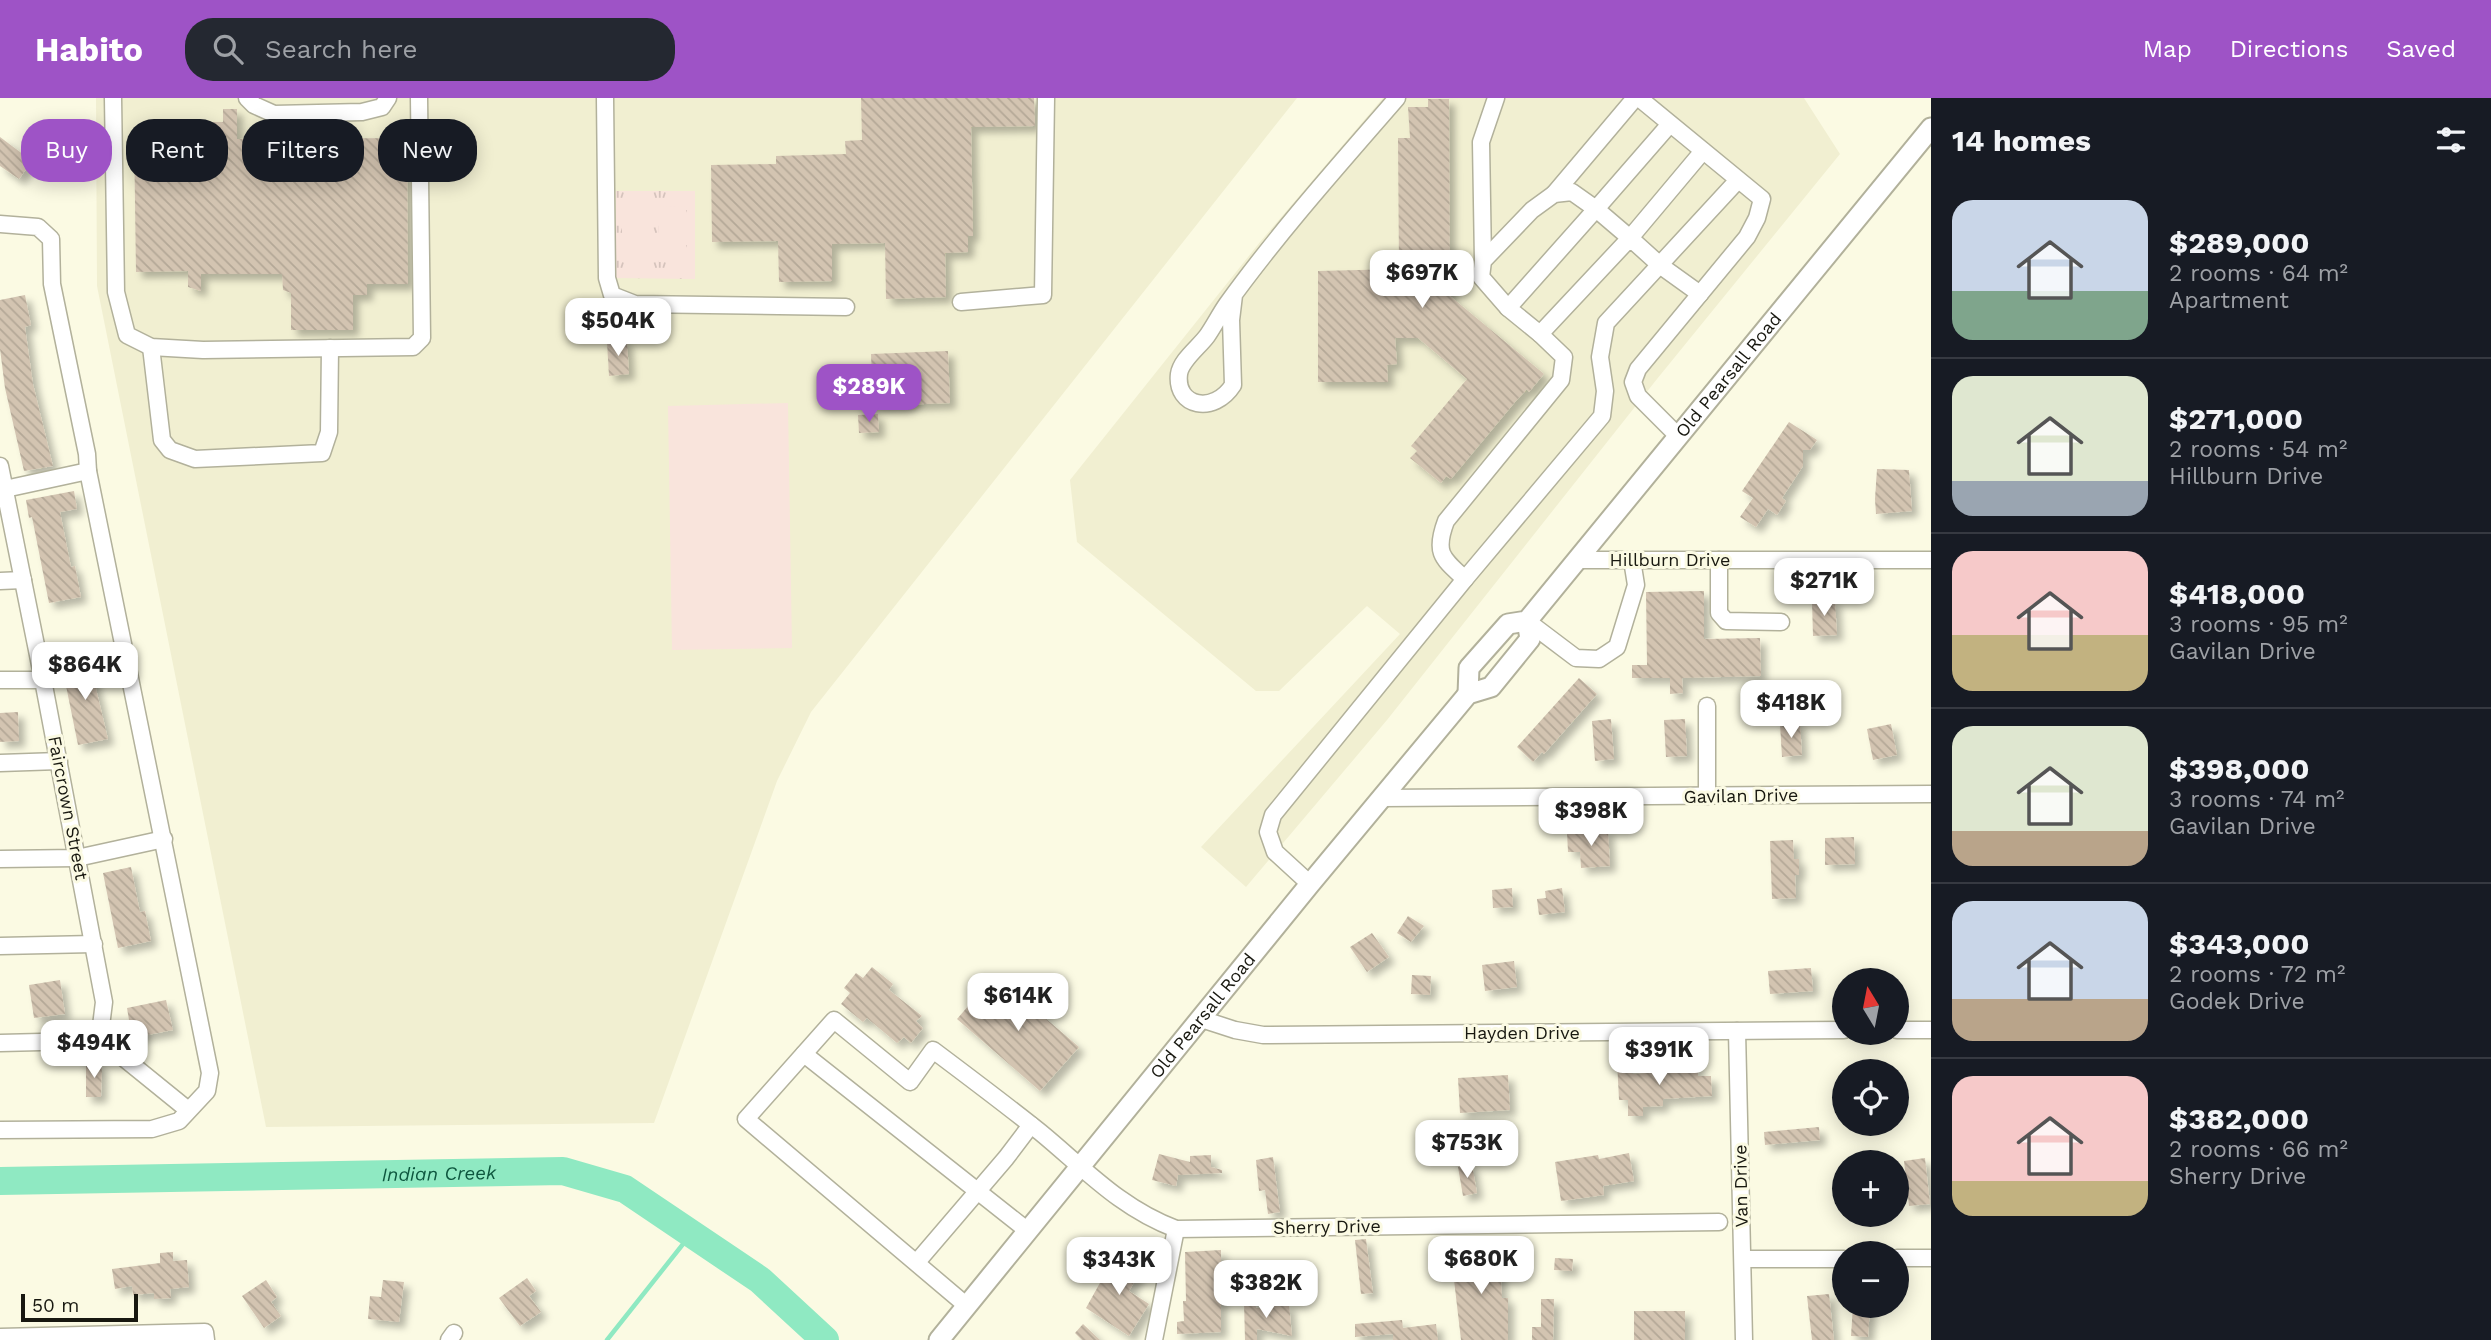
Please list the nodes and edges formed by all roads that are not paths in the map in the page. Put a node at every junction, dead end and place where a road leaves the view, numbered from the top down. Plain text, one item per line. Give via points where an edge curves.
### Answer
1 (113, 98) edge
2 (247, 98) edge
3 (388, 98) edge
4 (419, 98) edge
5 (605, 98) edge
6 (1046, 98) edge
7 (1397, 98) edge
8 (1496, 98) edge
9 (1637, 98) edge
10 (1670, 124) junction
11 (1931, 128) edge
12 (1703, 151) junction
13 (1738, 180) junction
14 (1554, 194) junction
15 (1596, 209) junction
16 (0, 224) edge
17 (1630, 238) junction
18 (1483, 261) junction
19 (1661, 266) junction
20 (1700, 294) junction
21 (1234, 295) junction
22 (961, 302) dead end
23 (846, 307) dead end
24 (1508, 308) junction
25 (1541, 334) junction
26 (151, 347) junction
27 (330, 348) junction
28 (1678, 436) junction
29 (0, 466) edge
30 (88, 471) junction
31 (4, 495) edge
32 (1578, 560) junction
33 (1632, 560) junction
34 (1719, 560) junction
35 (1931, 560) edge
36 (1465, 579) junction
37 (0, 580) edge
38 (23, 580) junction
39 (1527, 621) junction
40 (1781, 622) dead end
41 (0, 680) edge
42 (43, 680) junction
43 (1468, 694) junction
44 (1707, 706) dead end
45 (59, 761) junction
46 (0, 763) edge
47 (1931, 794) edge
48 (1707, 796) junction
49 (1382, 798) junction
50 (164, 839) junction
51 (77, 858) junction
52 (0, 859) edge
53 (1310, 884) junction
54 (94, 944) junction
55 (0, 946) edge
56 (1201, 1019) junction
57 (97, 1030) junction
58 (1832, 1030) edge
59 (1909, 1030) edge
60 (1931, 1030) edge
61 (1737, 1031) junction
62 (0, 1043) edge
63 (804, 1054) junction
64 (188, 1110) junction
65 (1031, 1125) junction
66 (0, 1130) edge
67 (1080, 1167) junction
68 (978, 1191) junction
69 (1719, 1222) dead end
70 (1176, 1229) junction
71 (1028, 1231) junction
72 (1909, 1258) edge
73 (1931, 1258) edge
74 (1743, 1259) junction
75 (1832, 1259) edge
76 (917, 1262) junction
77 (967, 1306) junction
78 (206, 1336) edge
79 (0, 1337) edge
80 (939, 1340) edge
81 (1154, 1340) edge
82 (1744, 1340) edge

1 - 26 street via 116,292 127,335
2 - 3 street via 274,114 362,112 382,107
4 - 27 street via 422,338 413,347
5 - 23 street via 607,278 612,295 635,304
6 - 22 street via 1043,295
7 - 21 street
8 - 18 street via 1481,142
9 - 10 street
9 - 14 street
10 - 12 street
10 - 15 street
11 - 28 main road, Old Pearsall Road
12 - 13 street
12 - 17 street
13 - 19 street
13 - 20 street via 1762,199 1757,218
14 - 15 street via 1573,192
14 - 18 street
15 - 17 street
15 - 24 street
16 - 30 street via 38,227 51,239 52,284
17 - 19 street
17 - 25 street
18 - 24 street via 1481,276
19 - 20 street
19 - 36 street via 1606,323 1600,357 1605,391 1602,416
20 - 28 street via 1638,369 1633,382 1638,396
21 - 21 street via 1179,374 1182,390 1195,403 1221,400 1233,386
24 - 25 street
25 - 36 street via 1563,357 1561,380 1446,521 1439,541 1443,558
26 - 27 street
26 - 27 street via 162,440 170,450 195,459 322,453 329,432
28 - 32 main road, Old Pearsall Road
29 - 31 street, Faircrown Street
30 - 31 street
30 - 50 street
31 - 38 street, Faircrown Street
32 - 33 street, Hillburn Drive
32 - 39 main road, Old Pearsall Road
33 - 34 street, Hillburn Drive
33 - 39 street via 1636,585 1617,647 1599,659 1576,658
34 - 35 street, Hillburn Drive
34 - 40 street via 1720,613 1726,621
36 - 53 street via 1273,815 1268,832 1275,852
37 - 38 street
38 - 42 street, Faircrown Street
39 - 43 main road, Old Pearsall Road via 1508,624 1469,668
39 - 43 main road, Old Pearsall Road via 1530,639 1491,687
41 - 42 street
42 - 45 street, Faircrown Street
43 - 49 main road, Old Pearsall Road
44 - 48 street
45 - 46 street
45 - 51 street, Faircrown Street
47 - 48 street, Gavilan Drive
48 - 49 street, Gavilan Drive
49 - 53 main road, Old Pearsall Road
50 - 51 street
50 - 64 street via 210,1073 207,1091
51 - 52 street
51 - 54 street, Faircrown Street
53 - 56 main road, Old Pearsall Road
54 - 55 street
54 - 57 street, Faircrown Street via 104,1002
56 - 61 street, Hayden Drive via 1263,1035
56 - 67 main road, Old Pearsall Road
57 - 62 street via 82,1041
57 - 64 street
58 - 61 street, Hayden Drive
59 - 60 street
61 - 74 street, Van Drive
63 - 65 street, Sherry Drive via 834,1020 910,1082 933,1050
63 - 68 street
63 - 76 street via 746,1119
64 - 66 street via 179,1121 152,1129
65 - 67 street, Sherry Drive
65 - 68 street
67 - 70 street, Sherry Drive via 1120,1201
67 - 71 main road, Old Pearsall Road
68 - 71 street
68 - 76 street
69 - 70 street, Sherry Drive
70 - 81 street
71 - 77 main road, Old Pearsall Road
72 - 73 street
74 - 75 street
74 - 82 street, Van Drive
76 - 77 street
77 - 80 main road, Old Pearsall Road
78 - 79 street

